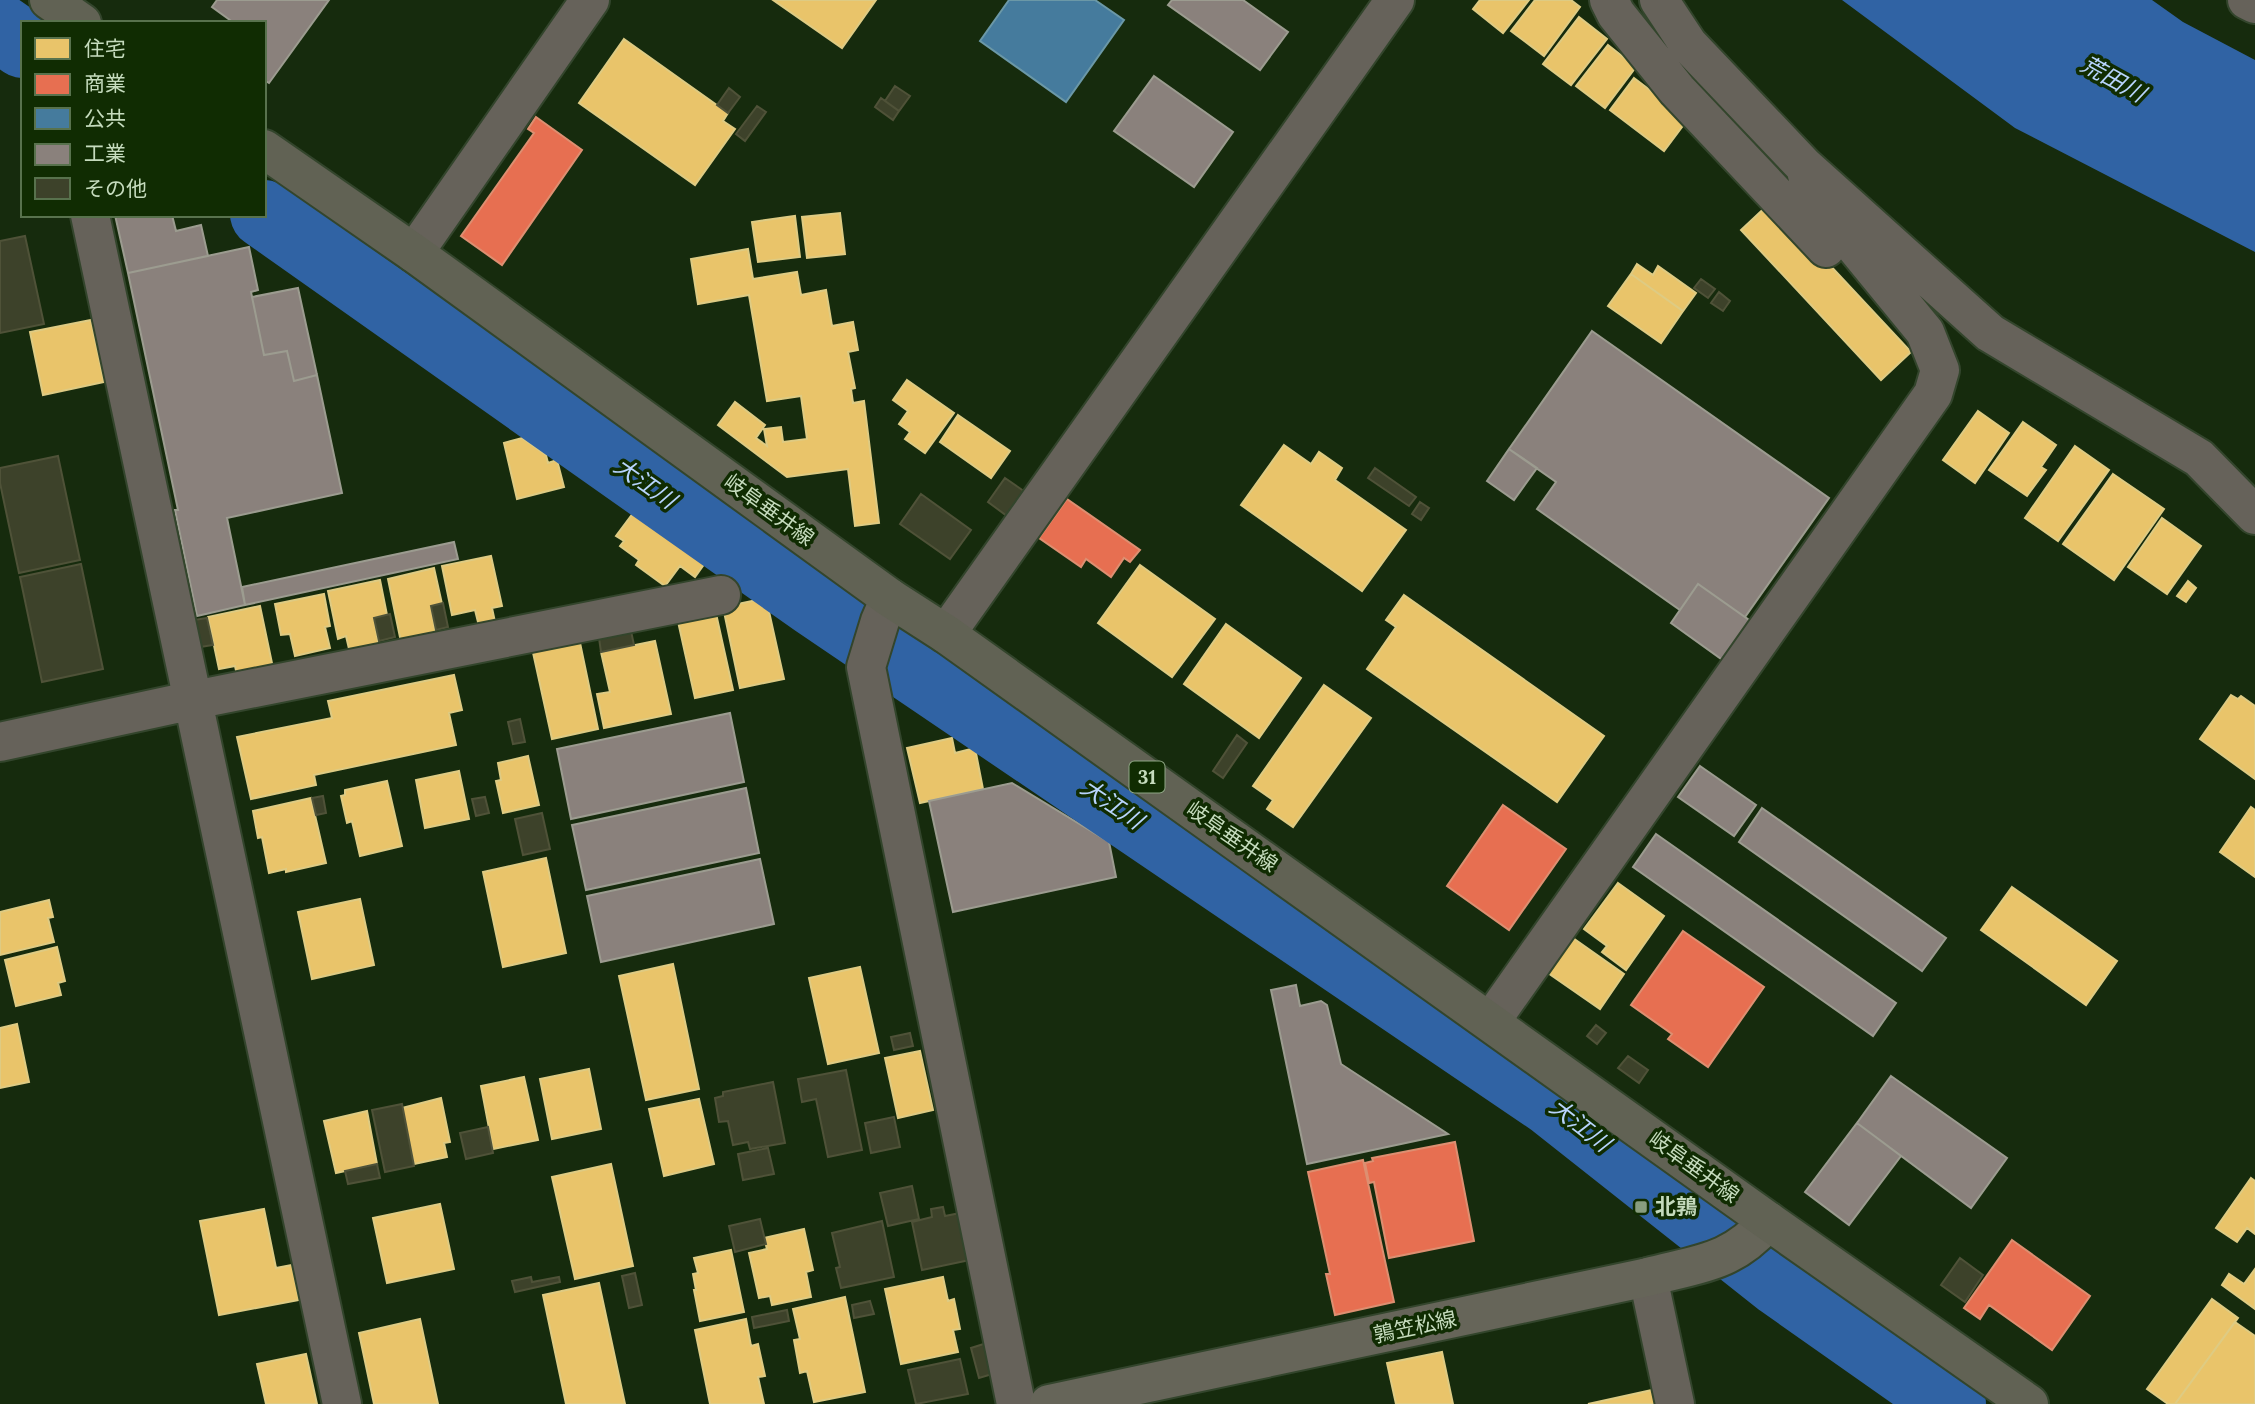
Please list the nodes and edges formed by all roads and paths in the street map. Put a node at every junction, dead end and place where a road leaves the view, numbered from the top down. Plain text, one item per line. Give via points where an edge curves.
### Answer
1 (49, 0) edge
2 (590, 0) edge
3 (1395, 0) edge
4 (1609, 0) edge
5 (1659, 0) edge
6 (2247, 0) edge
7 (2255, 4) edge
8 (79, 21) edge
9 (266, 150) edge
10 (1805, 167) junction
11 (90, 217) edge
12 (414, 253) junction
13 (1933, 355) junction
14 (2255, 515) edge
15 (721, 595) dead end
16 (885, 609) junction
17 (946, 634) junction
18 (194, 701) junction
19 (0, 742) edge
20 (1491, 1021) junction
21 (1750, 1239) junction
22 (1648, 1277) junction
23 (342, 1404) edge
24 (1016, 1404) edge
25 (1049, 1404) edge
26 (1675, 1404) edge
27 (2029, 1404) edge

1 - 8 main road
2 - 12 street
3 - 17 street
4 - 13 street via 1677,90 1915,343
5 - 10 street via 1688,44
6 - 7 street
9 - 12 main road, 岐阜垂井線 / 31
10 - 13 street via 1812,194 1925,332
10 - 14 street via 1990,333 2199,458
11 - 18 street
12 - 16 main road, 岐阜垂井線 / 31
13 - 20 street via 1940,370 1933,394
15 - 18 street
16 - 17 main road, 岐阜垂井線 / 31
16 - 24 street via 866,667
17 - 20 main road, 岐阜垂井線 / 31
18 - 19 street
18 - 23 street
20 - 21 main road, 岐阜垂井線 / 31
21 - 22 main road, 鶉笠松線
21 - 27 main road, 岐阜垂井線 / 31
22 - 25 main road, 鶉笠松線
22 - 26 street

